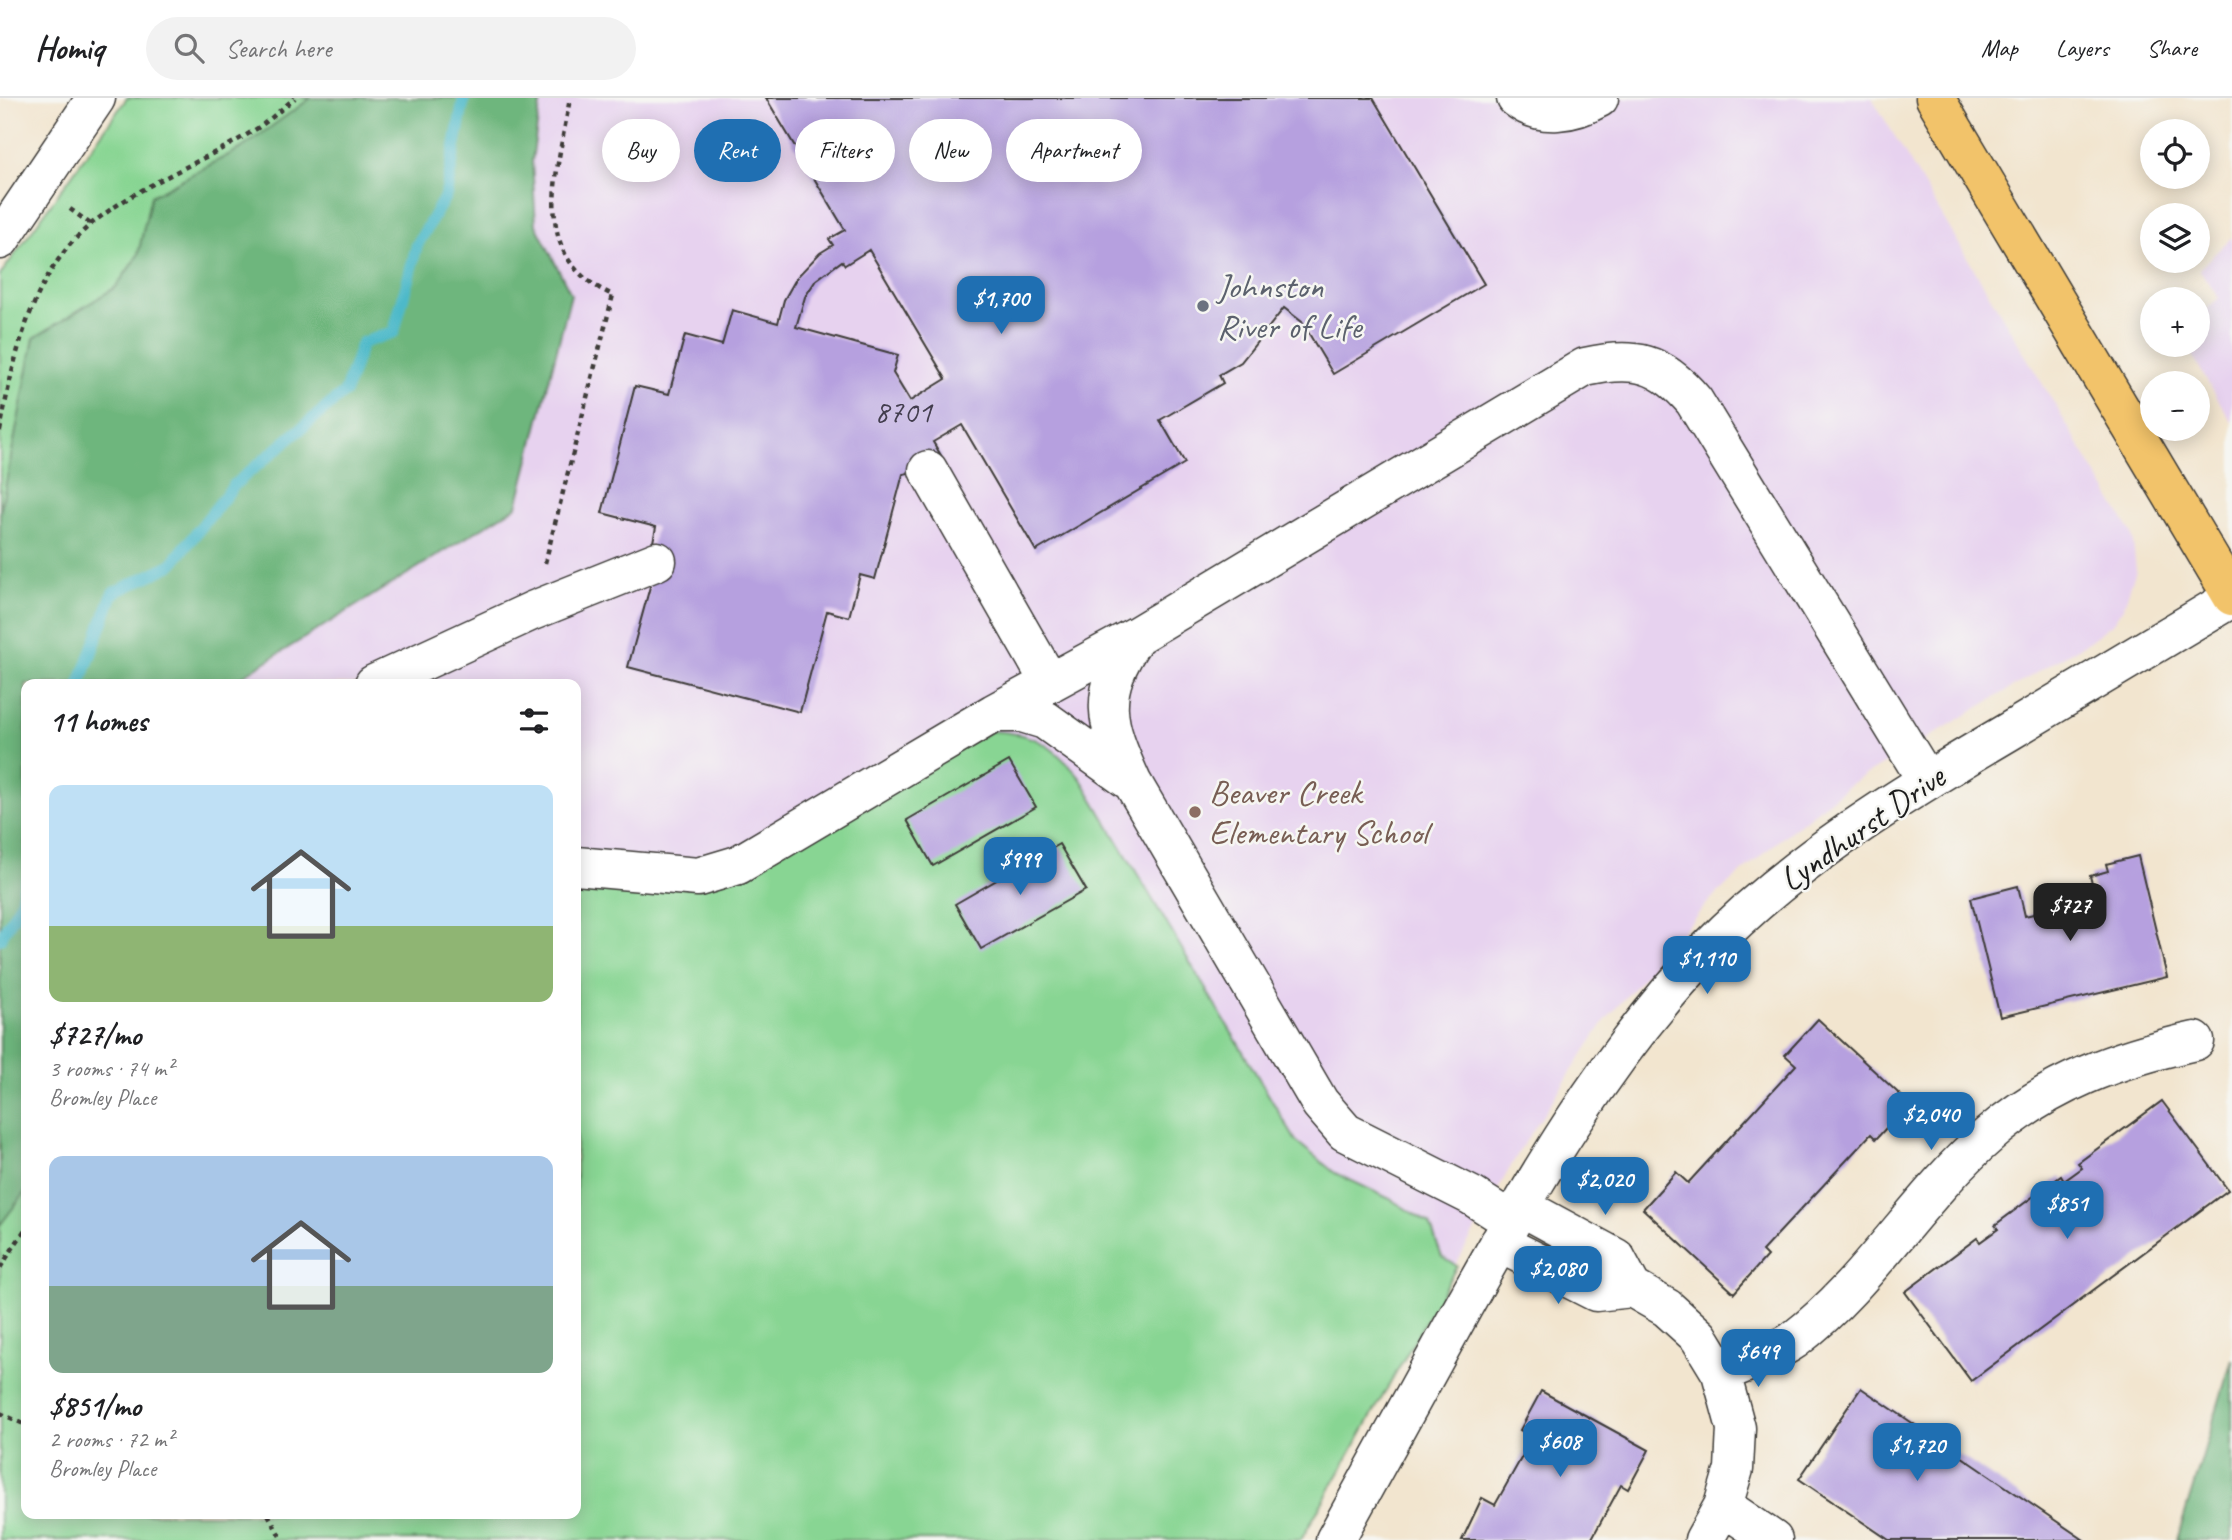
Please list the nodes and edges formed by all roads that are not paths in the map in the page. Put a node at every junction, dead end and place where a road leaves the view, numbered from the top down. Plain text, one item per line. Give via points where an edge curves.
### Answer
1 (96, 98) edge
2 (1516, 98) edge
3 (1600, 98) edge
4 (1935, 98) edge
5 (7, 215) edge
6 (928, 470) dead end
7 (657, 561) dead end
8 (2232, 597) edge
9 (1136, 636) junction
10 (399, 679) edge
11 (1049, 683) junction
12 (993, 713) junction
13 (1927, 781) junction
14 (1132, 782) junction
15 (581, 866) edge
16 (2195, 1041) dead end
17 (1510, 1223) junction
18 (1721, 1373) junction
19 (1723, 1506) junction
20 (1335, 1540) edge
21 (1704, 1540) edge
22 (1773, 1540) edge

1 - 5 street
2 - 3 street via 1540,110 1562,112
4 - 8 main road
6 - 11 street
7 - 10 street via 532,611
8 - 13 street, Lyndhurst Drive
9 - 11 street
9 - 13 street via 1585,367 1616,360 1652,366 1677,381 1695,401
9 - 14 street via 1121,657 1109,707 1110,734
11 - 12 street
12 - 14 street via 1022,713 1045,720
12 - 15 street via 738,865 698,877
13 - 17 street, Lyndhurst Drive via 1777,886 1706,952 1593,1092
14 - 17 street via 1320,1103 1345,1132 1472,1196
16 - 18 street via 2091,1070 2037,1099 1989,1135 1839,1298 1793,1341
17 - 18 street via 1596,1292 1632,1288 1667,1308 1699,1337
17 - 20 street, Lyndhurst Drive
18 - 19 street via 1736,1429 1734,1469
19 - 21 street
19 - 22 street

